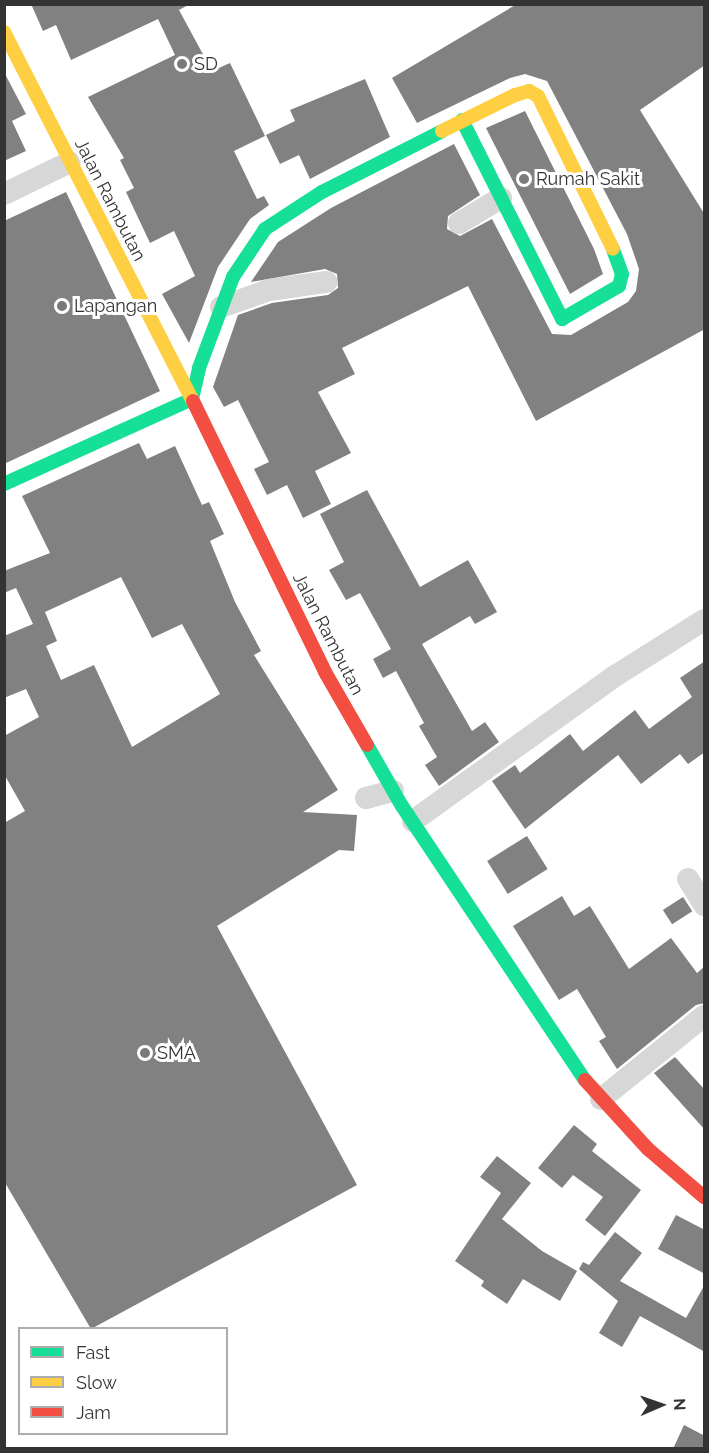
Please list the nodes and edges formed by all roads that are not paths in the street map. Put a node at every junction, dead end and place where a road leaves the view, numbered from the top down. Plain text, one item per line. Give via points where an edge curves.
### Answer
1 (4, 32) edge
2 (462, 120) junction
3 (70, 162) junction
4 (4, 194) edge
5 (501, 198) junction
6 (459, 223) dead end
7 (326, 282) dead end
8 (221, 307) junction
9 (192, 399) junction
10 (4, 484) edge
11 (705, 620) edge
12 (393, 791) junction
13 (366, 798) dead end
14 (412, 821) junction
15 (688, 879) dead end
16 (705, 905) edge
17 (705, 1016) edge
18 (601, 1099) junction
19 (705, 1197) edge

1 - 3 street, Jalan Rambutan
2 - 5 street
2 - 5 street via 522,93 529,91 538,96 611,242 622,274 619,286 562,319
2 - 8 street via 322,192 266,229 233,277
3 - 4 street
3 - 9 street, Jalan Rambutan
5 - 6 street
7 - 8 street via 269,290
8 - 9 street
9 - 10 street
9 - 12 street, Jalan Rambutan via 325,672
11 - 14 street via 615,676
12 - 13 street
12 - 14 street, Jalan Rambutan
14 - 18 street, Jalan Rambutan
15 - 16 street
17 - 18 street
18 - 19 street, Jalan Rambutan via 648,1149

